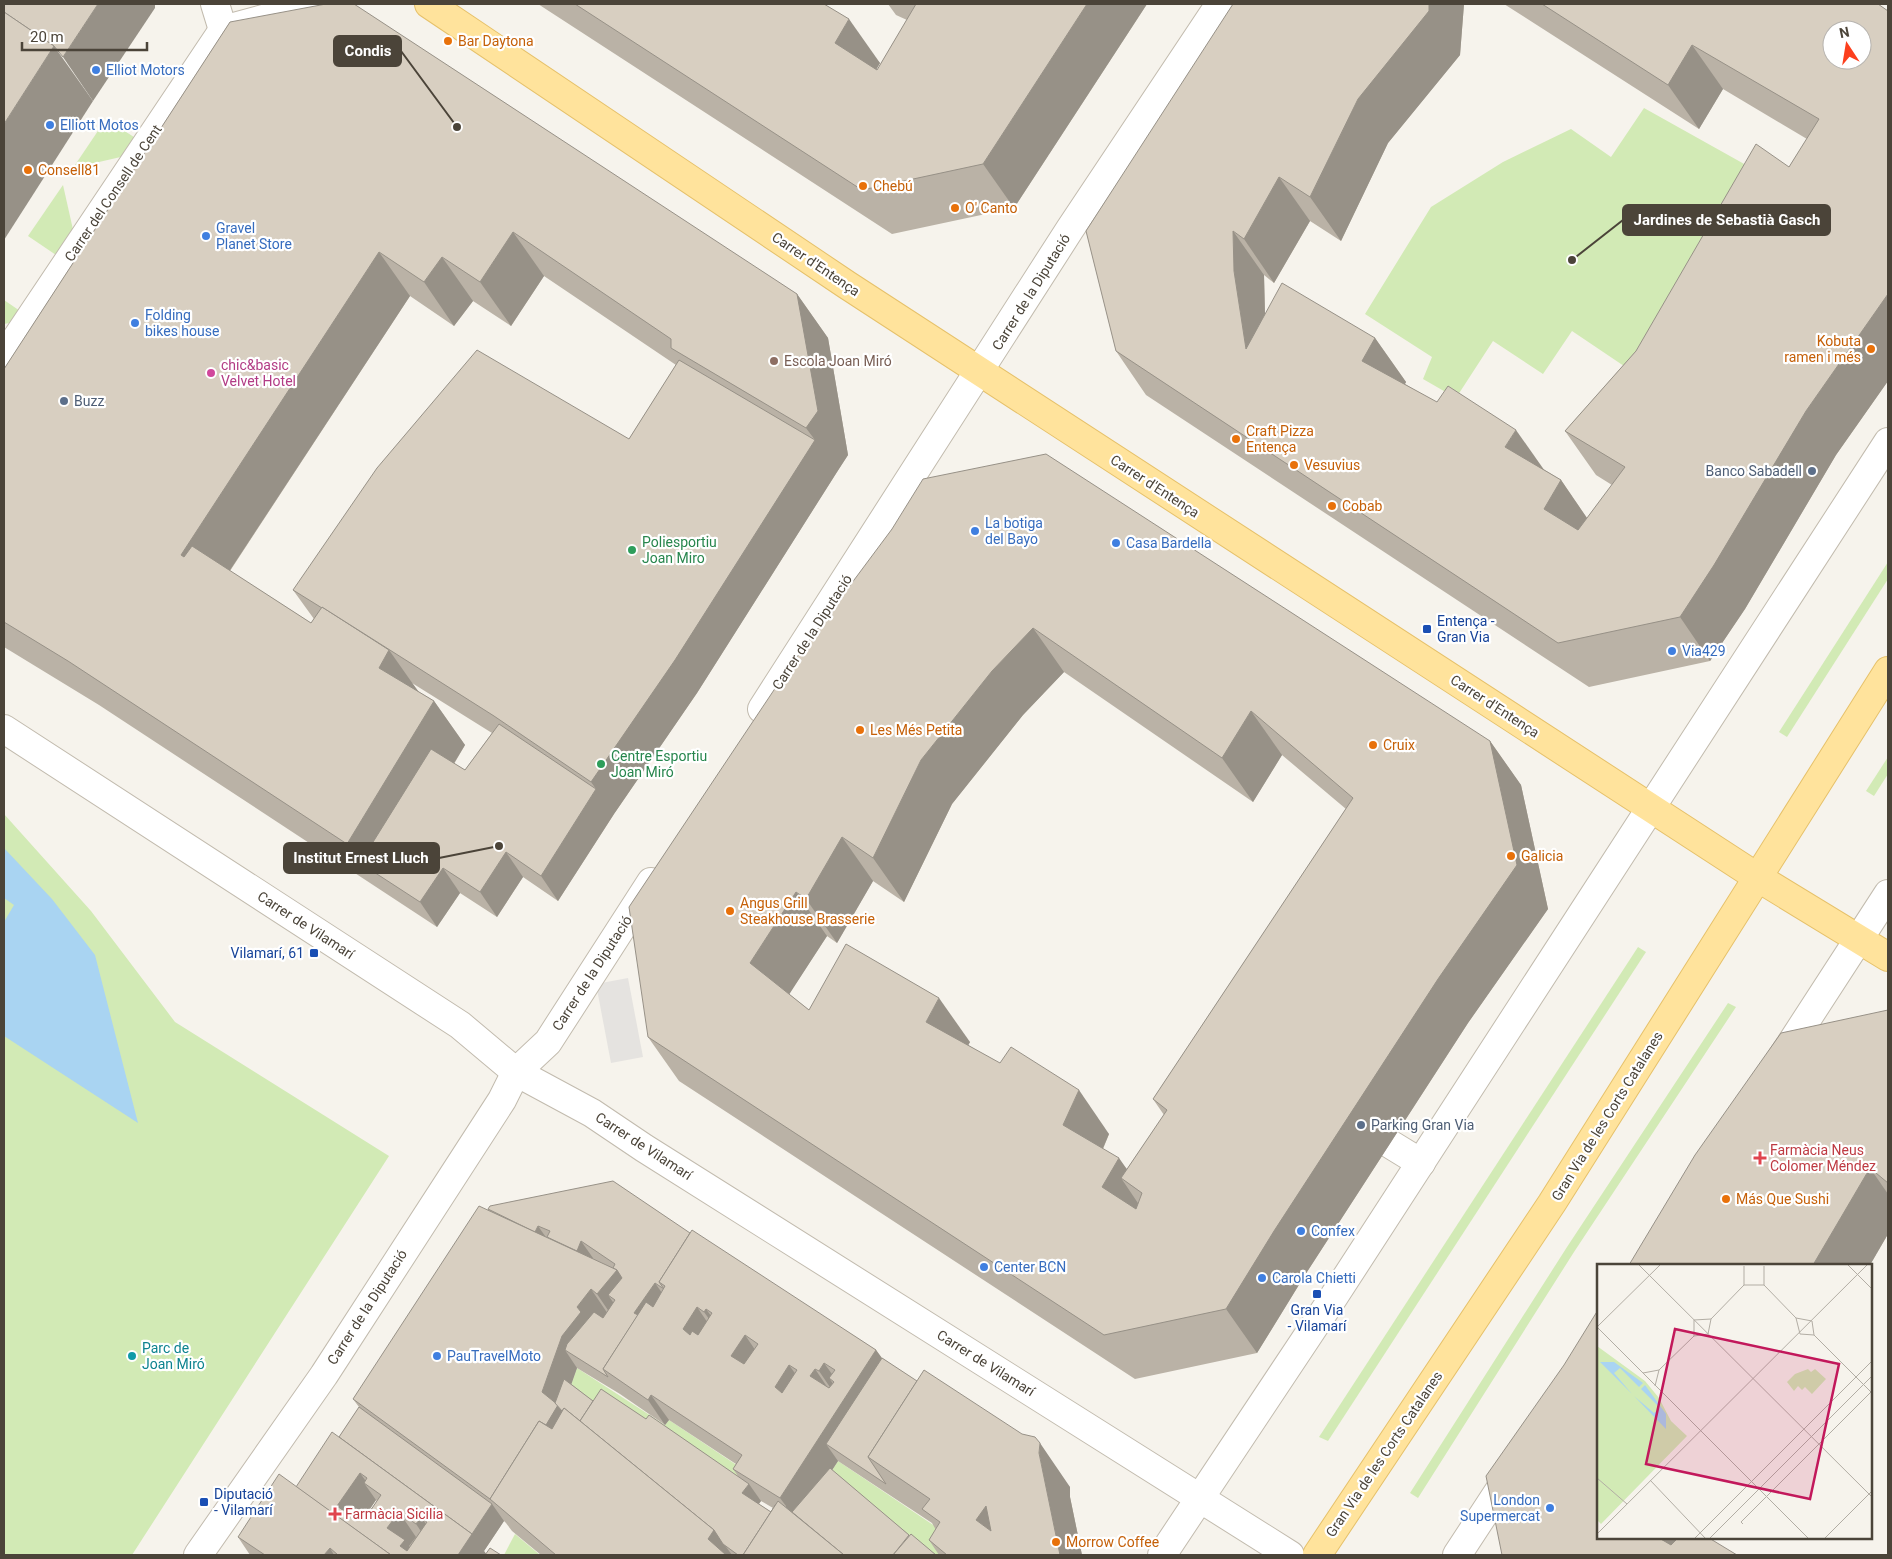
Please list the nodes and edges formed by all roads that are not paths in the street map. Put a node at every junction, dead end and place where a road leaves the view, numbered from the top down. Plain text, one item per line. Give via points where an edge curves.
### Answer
1 (216, 4) edge
2 (318, 4) edge
3 (429, 4) edge
4 (1220, 4) edge
5 (223, 30) junction
6 (4, 357) edge
7 (980, 372) junction
8 (1888, 442) edge
9 (1888, 671) edge
10 (4, 729) edge
11 (749, 730) edge
12 (1650, 806) junction
13 (662, 864) edge
14 (1757, 877) junction
15 (1888, 894) edge
16 (1860, 940) junction
17 (1888, 957) edge
18 (516, 1072) junction
19 (1768, 1079) edge
20 (1390, 1144) dead end
21 (1422, 1162) junction
22 (1525, 1452) edge
23 (1198, 1498) junction
24 (198, 1555) edge
25 (1162, 1555) edge
26 (1290, 1555) edge
27 (1316, 1555) edge
28 (1457, 1555) edge

1 - 5 street
2 - 5 street
3 - 7 main road, Carrer d'Entença
4 - 7 street, Carrer de la Diputació via 1070,229
5 - 6 street, Carrer del Consell de Cent
7 - 11 street, Carrer de la Diputació
7 - 12 main road, Carrer d'Entença
8 - 12 street
9 - 14 main road, Gran Via de les Corts Catalanes
10 - 18 street, Carrer de Vilamarí via 460,1026
12 - 14 main road, Carrer d'Entença
12 - 21 street
13 - 18 street, Carrer de la Diputació via 548,1042
14 - 16 main road, Carrer d'Entença
14 - 27 main road, Gran Via de les Corts Catalanes via 1552,1202
15 - 16 street
16 - 17 main road, Carrer d'Entença
16 - 19 street
18 - 23 street, Carrer de Vilamarí via 592,1113
18 - 24 street, Carrer de la Diputació via 502,1100 324,1375
20 - 21 street
21 - 23 street
22 - 28 street
23 - 25 street
23 - 26 street, Carrer de Vilamarí

